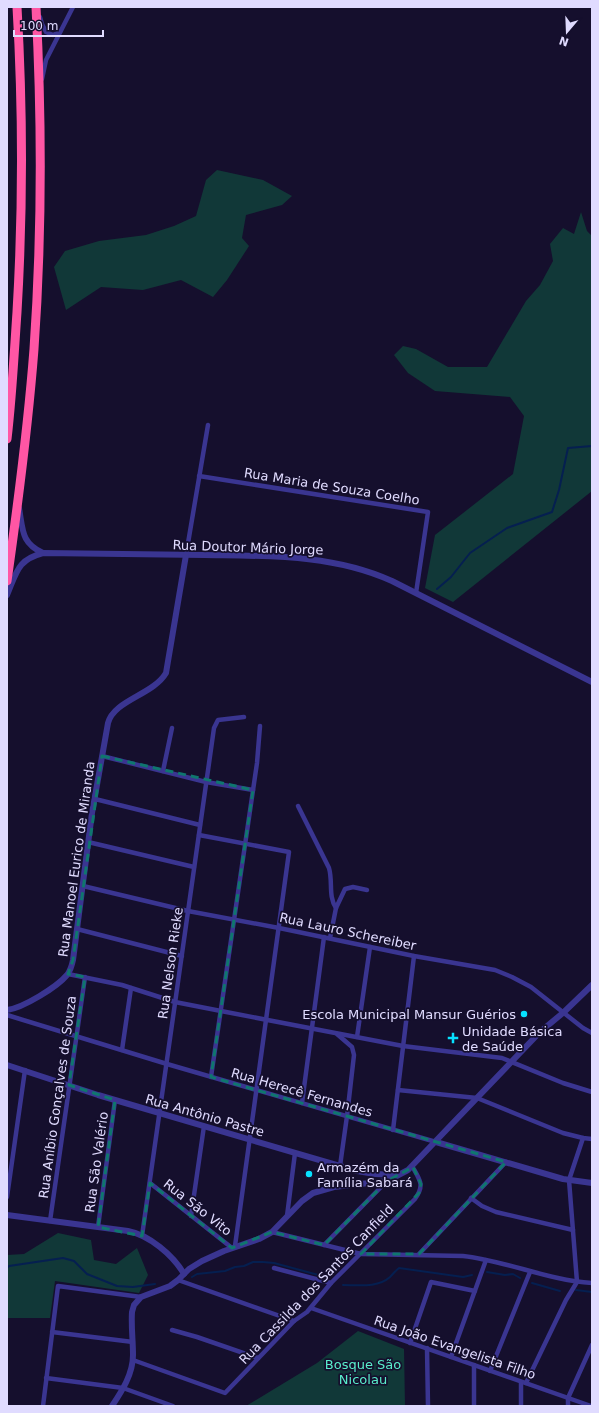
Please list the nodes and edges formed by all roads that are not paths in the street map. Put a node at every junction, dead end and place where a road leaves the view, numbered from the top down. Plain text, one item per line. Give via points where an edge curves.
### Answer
1 (17, 7) edge
2 (37, 7) edge
3 (73, 7) edge
4 (60, 32) junction
5 (39, 94) junction
6 (208, 425) dead end
7 (7, 439) edge
8 (199, 476) junction
9 (18, 501) junction
10 (43, 552) junction
11 (186, 555) junction
12 (7, 581) edge
13 (416, 593) junction
14 (7, 595) edge
15 (592, 682) edge
16 (244, 717) dead end
17 (260, 726) dead end
18 (172, 728) dead end
19 (102, 756) junction
20 (163, 771) junction
21 (206, 782) junction
22 (253, 790) junction
23 (95, 799) junction
24 (298, 806) dead end
25 (200, 825) junction
26 (199, 835) junction
27 (88, 842) junction
28 (245, 843) junction
29 (194, 867) junction
30 (83, 886) junction
31 (367, 890) dead end
32 (336, 908) junction
33 (188, 911) junction
34 (234, 920) junction
35 (279, 928) junction
36 (77, 929) junction
37 (324, 937) junction
38 (330, 938) junction
39 (370, 947) junction
40 (182, 956) junction
41 (414, 956) junction
42 (68, 974) junction
43 (85, 977) junction
44 (592, 985) edge
45 (131, 988) junction
46 (175, 1002) junction
47 (7, 1010) edge
48 (221, 1011) junction
49 (564, 1012) junction
50 (7, 1015) edge
51 (266, 1019) junction
52 (312, 1028) junction
53 (336, 1033) junction
54 (592, 1033) edge
55 (76, 1036) junction
56 (357, 1037) junction
57 (403, 1046) junction
58 (122, 1050) junction
59 (512, 1062) junction
60 (167, 1064) junction
61 (7, 1065) edge
62 (24, 1070) junction
63 (211, 1077) junction
64 (69, 1085) junction
65 (257, 1090) junction
66 (398, 1090) junction
67 (592, 1092) edge
68 (477, 1098) junction
69 (115, 1100) junction
70 (302, 1103) junction
71 (159, 1113) junction
72 (348, 1116) junction
73 (204, 1126) junction
74 (394, 1130) junction
75 (583, 1138) junction
76 (250, 1139) junction
77 (592, 1140) edge
78 (436, 1142) junction
79 (295, 1153) junction
80 (506, 1162) junction
81 (340, 1166) junction
82 (412, 1166) junction
83 (400, 1174) junction
84 (569, 1180) junction
85 (387, 1181) junction
86 (150, 1183) junction
87 (592, 1183) edge
88 (7, 1197) edge
89 (471, 1198) junction
90 (7, 1215) edge
91 (191, 1216) junction
92 (286, 1218) junction
93 (50, 1221) junction
94 (98, 1227) junction
95 (573, 1230) junction
96 (272, 1232) junction
97 (142, 1236) junction
98 (324, 1245) junction
99 (233, 1247) junction
100 (361, 1254) junction
101 (419, 1254) junction
102 (486, 1260) junction
103 (274, 1268) dead end
104 (530, 1272) junction
105 (184, 1274) junction
106 (178, 1280) junction
107 (577, 1282) junction
108 (592, 1283) edge
109 (331, 1284) junction
110 (474, 1291) junction
111 (141, 1297) junction
112 (311, 1308) junction
113 (294, 1321) junction
114 (172, 1330) dead end
115 (52, 1332) junction
116 (132, 1342) junction
117 (410, 1343) junction
118 (592, 1345) edge
119 (426, 1348) junction
120 (451, 1357) junction
121 (258, 1358) junction
122 (133, 1360) junction
123 (474, 1365) junction
124 (490, 1371) junction
125 (46, 1378) junction
126 (523, 1383) junction
127 (123, 1388) junction
128 (568, 1398) junction
129 (43, 1406) edge
130 (112, 1406) edge
131 (173, 1406) edge
132 (428, 1406) edge
133 (474, 1406) edge
134 (521, 1406) edge
135 (568, 1406) edge
136 (591, 1406) edge

1 - 7 highway via 21,227
2 - 4 street via 46,32 53,35
2 - 5 highway
3 - 4 street
4 - 5 street via 46,60
5 - 9 highway via 40,190 36,311 31,385
6 - 8 street
8 - 11 street
8 - 13 street, Rua Maria de Souza Coelho via 428,512
9 - 10 street via 25,538 32,547
9 - 12 highway
10 - 11 street, Rua Doutor Mário Jorge
10 - 14 street, Rua Doutor Mário Jorge via 22,563
11 - 13 street, Rua Doutor Mário Jorge via 327,561 368,570
11 - 19 street, Rua Manoel Eurico de Miranda via 166,673 155,685 110,715
13 - 15 street, Rua Doutor Mário Jorge
16 - 21 street, Rua Nelson Rieke via 221,719 216,722
17 - 22 street
18 - 20 street
19 - 20 street
19 - 23 street, Rua Manoel Eurico de Miranda
20 - 21 street
21 - 22 street
21 - 25 street, Rua Nelson Rieke
22 - 28 street
23 - 25 street
23 - 27 street, Rua Manoel Eurico de Miranda
24 - 32 street via 329,868 331,898
25 - 26 street, Rua Nelson Rieke
26 - 28 street
26 - 29 street, Rua Nelson Rieke
27 - 29 street
27 - 30 street, Rua Manoel Eurico de Miranda
28 - 34 street
28 - 35 street via 289,852
29 - 33 street, Rua Nelson Rieke
30 - 33 street, Rua Lauro Schereiber
30 - 36 street, Rua Manoel Eurico de Miranda
31 - 32 street via 345,888
32 - 38 street
33 - 34 street, Rua Lauro Schereiber
33 - 40 street, Rua Nelson Rieke
34 - 35 street, Rua Lauro Schereiber
34 - 48 street
35 - 37 street, Rua Lauro Schereiber
35 - 51 street
36 - 40 street
36 - 42 street, Rua Manoel Eurico de Miranda via 73,960
37 - 38 street, Rua Lauro Schereiber
37 - 52 street
38 - 39 street, Rua Lauro Schereiber
39 - 41 street, Rua Lauro Schereiber
39 - 56 street
40 - 46 street, Rua Nelson Rieke
41 - 49 street, Rua Lauro Schereiber via 478,966 503,973 531,987
41 - 57 street
42 - 43 street
42 - 47 street, Rua Manoel Eurico de Miranda via 32,1000 18,1008
43 - 45 street
43 - 55 street, Rua Aníbio Gonçalves de Souza
44 - 49 street
45 - 46 street
45 - 58 street
46 - 48 street
46 - 60 street, Rua Nelson Rieke
48 - 51 street
48 - 63 street
49 - 54 street, Rua Lauro Schereiber
49 - 59 street via 540,1032
50 - 55 street, Rua Herecê Fernandes
51 - 52 street
51 - 65 street
52 - 53 street
52 - 70 street
53 - 56 street
53 - 72 street via 352,1047 354,1055
55 - 58 street, Rua Herecê Fernandes
55 - 64 street, Rua Aníbio Gonçalves de Souza
56 - 57 street
57 - 59 street
57 - 66 street
58 - 60 street, Rua Herecê Fernandes
59 - 67 street
59 - 68 street
60 - 63 street, Rua Herecê Fernandes
60 - 71 street, Rua Nelson Rieke
61 - 62 street, Rua Antônio Pastre
62 - 64 street, Rua Antônio Pastre
62 - 88 street
63 - 65 street, Rua Herecê Fernandes
64 - 69 street, Rua Antônio Pastre
64 - 93 street, Rua Aníbio Gonçalves de Souza
65 - 70 street, Rua Herecê Fernandes
65 - 76 street
66 - 68 street
66 - 74 street
68 - 75 street via 550,1128
68 - 78 street
69 - 71 street, Rua Antônio Pastre
69 - 94 street, Rua São Valério
70 - 72 street, Rua Herecê Fernandes
71 - 73 street, Rua Antônio Pastre
71 - 86 street, Rua Nelson Rieke
72 - 74 street, Rua Herecê Fernandes
72 - 81 street
73 - 76 street, Rua Antônio Pastre
73 - 91 street
74 - 78 street, Rua Herecê Fernandes
75 - 77 street
75 - 84 street
76 - 79 street, Rua Antônio Pastre
76 - 99 street
78 - 80 street, Rua Herecê Fernandes
78 - 82 street
79 - 81 street, Rua Antônio Pastre
79 - 92 street
80 - 84 street, Rua Herecê Fernandes
80 - 89 street
81 - 83 street, Rua Antônio Pastre via 371,1174
82 - 83 street
82 - 100 street, Rua Cassilda dos Santos Canfield via 421,1184 419,1193
83 - 85 street
84 - 87 street, Rua Herecê Fernandes
84 - 95 street
85 - 92 street via 319,1190 302,1201
85 - 98 street
86 - 91 street, Rua São Vito
86 - 97 street, Rua Nelson Rieke
89 - 95 street via 496,1212
89 - 101 street
90 - 93 street
91 - 99 street, Rua São Vito
92 - 96 street
93 - 94 street
94 - 97 street via 128,1231
95 - 107 street
96 - 98 street
96 - 99 street
97 - 105 street via 175,1260
98 - 100 street
99 - 105 street via 202,1261
100 - 101 street
100 - 109 street, Rua Cassilda dos Santos Canfield
101 - 102 street
102 - 104 street
102 - 110 street
103 - 109 street
104 - 107 street
104 - 124 street
105 - 106 street
106 - 111 street via 170,1286
106 - 113 street
107 - 108 street
107 - 126 street
109 - 112 street, Rua Cassilda dos Santos Canfield
110 - 117 street via 430,1282
110 - 120 street
111 - 115 street via 58,1286
111 - 116 street via 132,1312
112 - 113 street, Rua Cassilda dos Santos Canfield
112 - 117 street, Rua João Evangelista Filho
113 - 121 street, Rua Cassilda dos Santos Canfield
114 - 121 street
115 - 116 street
115 - 125 street
116 - 122 street
117 - 119 street, Rua João Evangelista Filho
118 - 128 street
119 - 120 street, Rua João Evangelista Filho
119 - 132 street
120 - 123 street, Rua João Evangelista Filho
121 - 122 street, Rua Cassilda dos Santos Canfield via 225,1393
122 - 127 street
123 - 124 street, Rua João Evangelista Filho
123 - 133 street
124 - 126 street, Rua João Evangelista Filho
125 - 127 street
125 - 129 street
126 - 128 street, Rua João Evangelista Filho
126 - 134 street
127 - 130 street
127 - 131 street
128 - 135 street
128 - 136 street, Rua João Evangelista Filho

